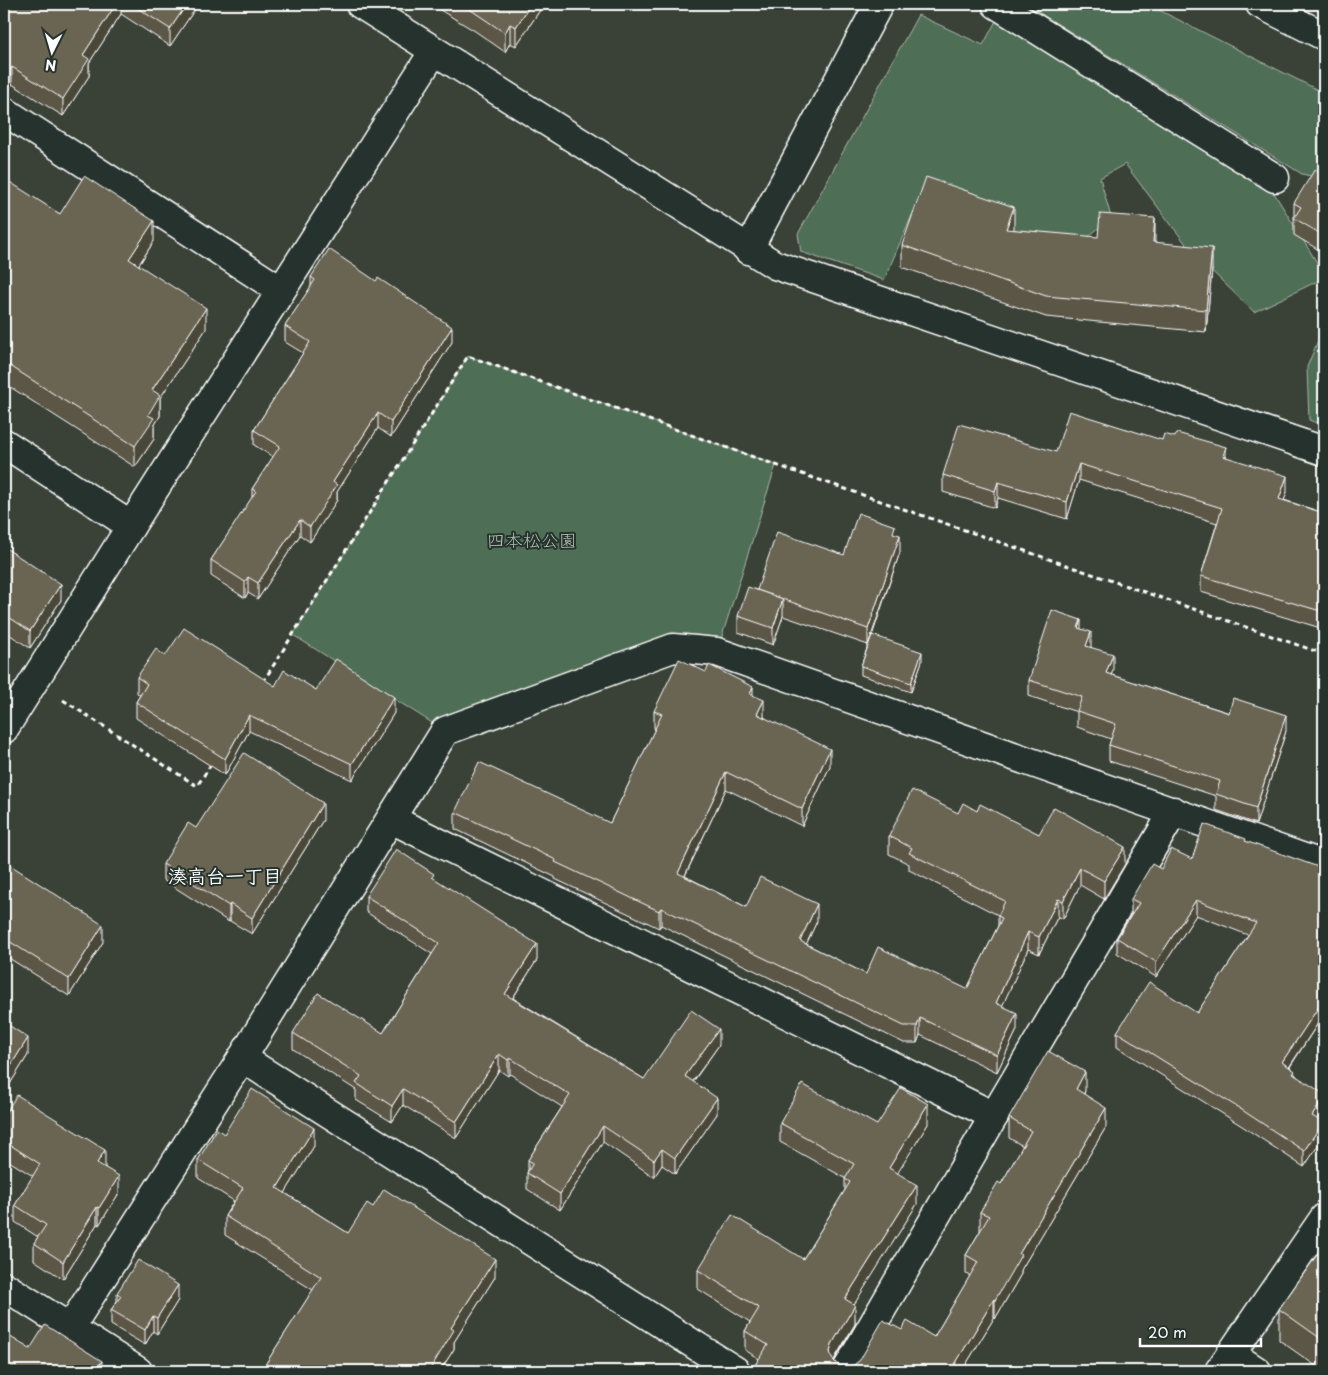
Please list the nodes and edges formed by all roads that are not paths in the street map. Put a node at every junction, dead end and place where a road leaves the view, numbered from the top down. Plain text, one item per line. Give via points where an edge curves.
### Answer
1 (360, 4) edge
2 (880, 4) edge
3 (996, 4) edge
4 (1260, 4) edge
5 (1324, 36) edge
6 (434, 51) junction
7 (4, 111) edge
8 (1275, 178) dead end
9 (748, 250) junction
10 (280, 290) junction
11 (4, 443) edge
12 (1324, 450) edge
13 (131, 526) junction
14 (4, 729) edge
15 (1174, 811) junction
16 (391, 819) junction
17 (1324, 864) edge
18 (242, 1058) junction
19 (994, 1116) junction
20 (1324, 1218) edge
21 (4, 1286) edge
22 (70, 1328) junction
23 (1225, 1362) edge
24 (138, 1371) edge
25 (736, 1371) edge
26 (846, 1371) edge
27 (1257, 1371) edge

1 - 6 main road
2 - 9 main road
3 - 8 main road
4 - 5 main road
6 - 9 main road
6 - 10 main road
7 - 10 main road
9 - 12 main road via 775,265
10 - 13 main road
11 - 13 main road
13 - 14 main road
15 - 16 main road via 717,652 673,648 445,731
15 - 17 main road
15 - 19 main road
16 - 18 main road
16 - 19 main road
18 - 22 main road
18 - 25 main road
19 - 26 main road
20 - 23 main road
21 - 22 main road
22 - 24 main road
23 - 27 main road

